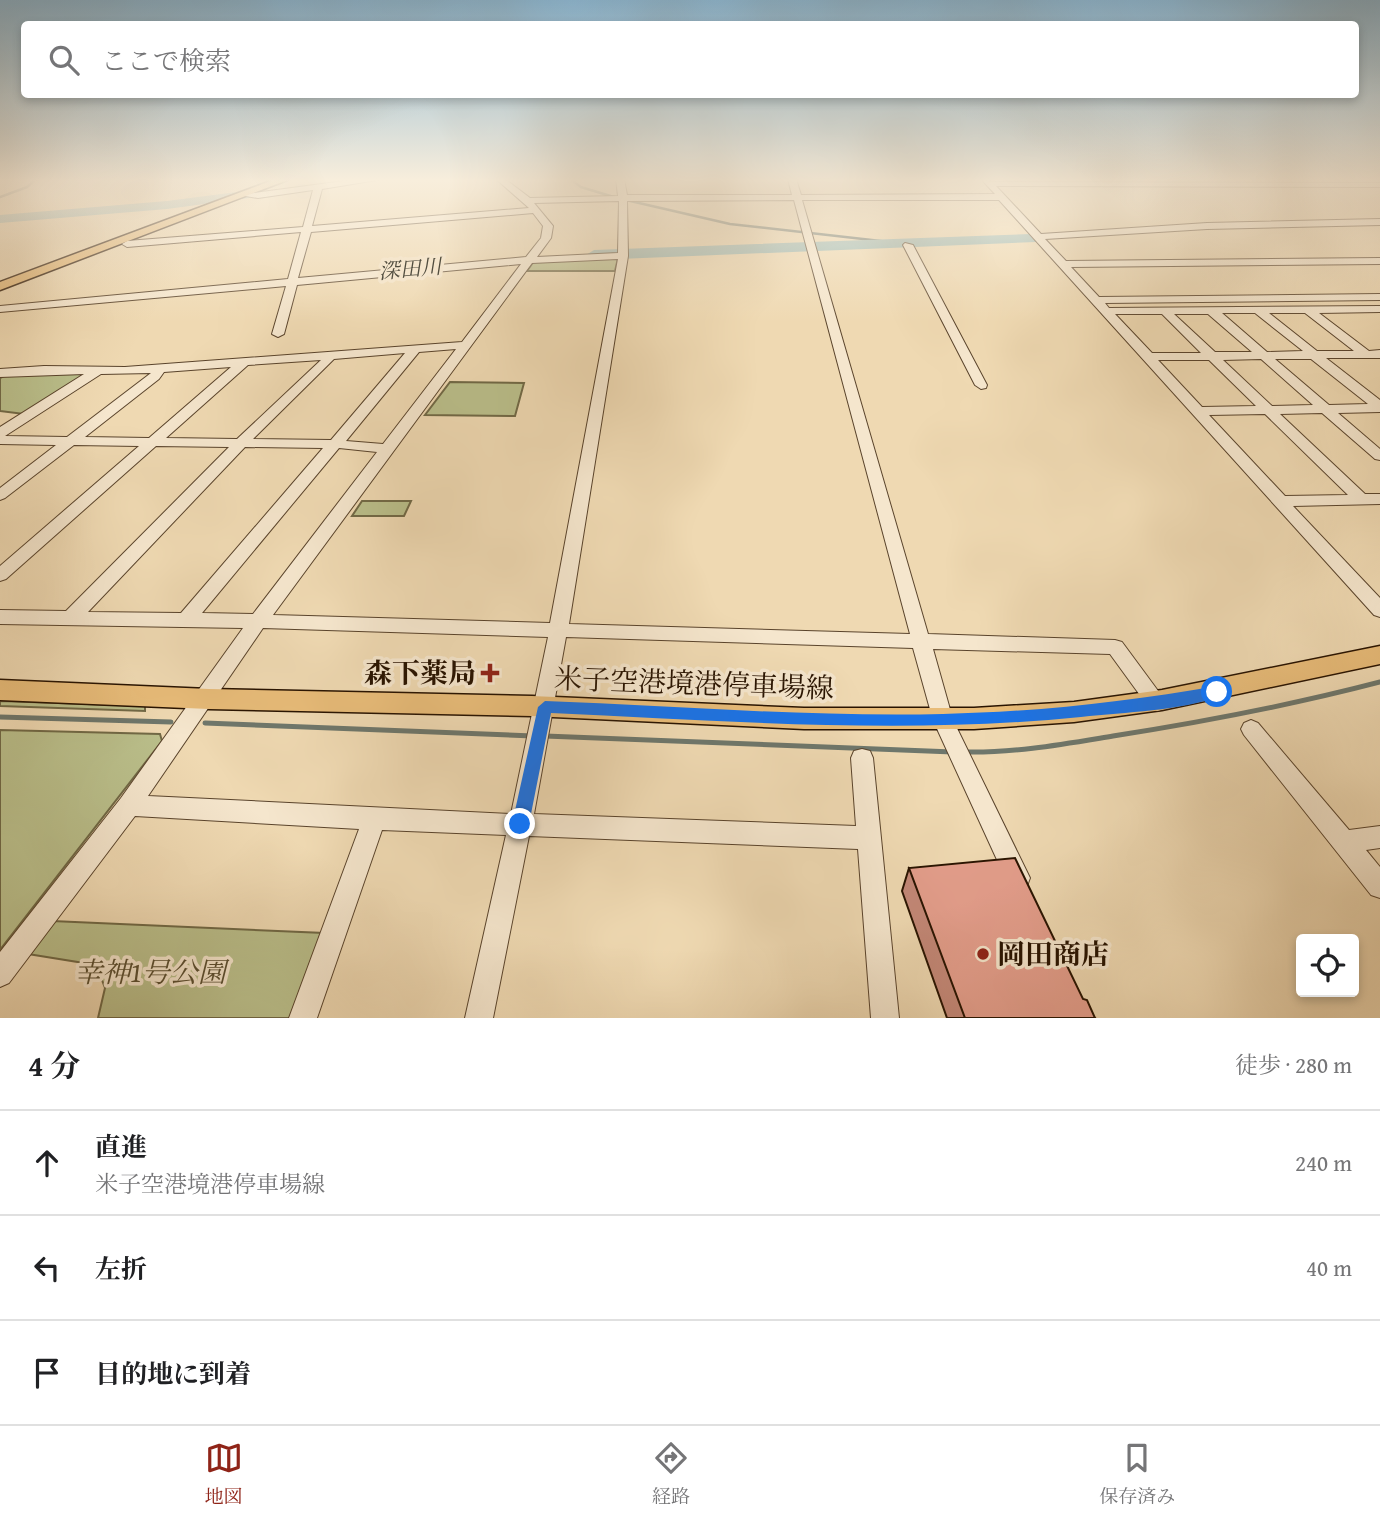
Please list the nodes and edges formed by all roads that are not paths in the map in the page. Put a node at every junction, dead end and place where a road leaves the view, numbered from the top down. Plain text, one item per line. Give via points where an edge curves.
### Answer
1 (159, 227) edge
2 (338, 227) edge
3 (548, 227) edge
4 (622, 227) edge
5 (805, 227) edge
6 (1027, 227) edge
7 (1200, 227) edge
8 (308, 229) junction
9 (1036, 237) junction
10 (127, 244) dead end
11 (908, 245) dead end
12 (623, 256) junction
13 (530, 260) junction
14 (1380, 261) edge
15 (1062, 264) junction
16 (292, 282) junction
17 (0, 286) edge
18 (1094, 300) junction
19 (1378, 302) edge
20 (0, 309) edge
21 (1307, 309) junction
22 (1361, 309) junction
23 (1211, 310) junction
24 (1258, 310) junction
25 (1105, 311) junction
26 (1165, 311) junction
27 (1380, 322) edge
28 (278, 334) dead end
29 (466, 345) junction
30 (417, 347) junction
31 (1374, 354) edge
32 (330, 355) junction
33 (1263, 355) junction
34 (1314, 355) junction
35 (1212, 356) junction
36 (1146, 357) junction
37 (244, 362) junction
38 (1380, 364) edge
39 (160, 369) junction
40 (98, 370) junction
41 (0, 373) edge
42 (981, 385) dead end
43 (1380, 407) edge
44 (1325, 409) junction
45 (1268, 410) junction
46 (1196, 411) junction
47 (0, 433) edge
48 (0, 440) edge
49 (71, 441) junction
50 (242, 442) junction
51 (152, 443) junction
52 (337, 444) junction
53 (388, 449) junction
54 (1380, 456) edge
55 (0, 495) edge
56 (1362, 499) junction
57 (1380, 499) edge
58 (1280, 500) junction
59 (0, 575) edge
60 (1380, 610) edge
61 (0, 617) edge
62 (71, 618) junction
63 (186, 620) junction
64 (258, 621) junction
65 (558, 630) junction
66 (922, 643) junction
67 (1380, 655) edge
68 (0, 690) edge
69 (205, 699) junction
70 (1157, 702) junction
71 (545, 707) junction
72 (943, 720) junction
73 (1251, 729) dead end
74 (862, 758) dead end
75 (129, 805) junction
76 (374, 819) junction
77 (520, 824) junction
78 (1380, 836) edge
79 (870, 838) junction
80 (1344, 842) junction
81 (1380, 886) edge
82 (1025, 893) edge
83 (0, 974) edge
84 (303, 1018) edge
85 (479, 1018) edge
86 (886, 1018) edge

1 - 17 main road
2 - 8 street
3 - 13 street
4 - 12 street
5 - 66 street
6 - 9 street
7 - 9 street
8 - 10 street
8 - 16 street
9 - 15 street
11 - 42 street
12 - 13 street
12 - 65 street
13 - 16 street
13 - 29 street
14 - 15 street
15 - 18 street
16 - 20 street
16 - 28 street
18 - 19 street
18 - 25 street
19 - 22 street
21 - 22 street
21 - 24 street
21 - 31 street
22 - 27 street
23 - 24 street
23 - 26 street
23 - 33 street
24 - 34 street
25 - 26 street
25 - 36 street
26 - 35 street
29 - 30 street
29 - 53 street
30 - 32 street
30 - 52 street
31 - 34 street
31 - 38 street
32 - 37 street
32 - 50 street
33 - 34 street
33 - 35 street
33 - 44 street
34 - 43 street
35 - 36 street
35 - 45 street
36 - 46 street
37 - 39 street
37 - 51 street
39 - 40 street
39 - 49 street
40 - 41 street
40 - 47 street
43 - 44 street
44 - 45 street
44 - 54 street
45 - 46 street
45 - 56 street
46 - 58 street
48 - 49 street
49 - 51 street
49 - 55 street
50 - 51 street
50 - 52 street
50 - 62 street
51 - 59 street
52 - 53 street
52 - 63 street
53 - 64 street
56 - 57 street
56 - 58 street
58 - 60 street
61 - 62 street
62 - 63 street
63 - 64 street
64 - 65 street
64 - 69 street
65 - 66 street
65 - 71 street
66 - 70 street via 1115,647
66 - 72 street
67 - 70 main road, 米子空港境港停車場線
68 - 69 main road, 米子空港境港停車場線
69 - 71 main road, 米子空港境港停車場線
69 - 75 street
70 - 72 main road, 米子空港境港停車場線
71 - 72 main road, 米子空港境港停車場線
71 - 77 street
72 - 82 street
73 - 80 street
74 - 79 street
75 - 76 street
75 - 83 street
76 - 77 street
76 - 84 street
77 - 79 street
77 - 85 street
78 - 80 street
79 - 86 street
80 - 81 street

